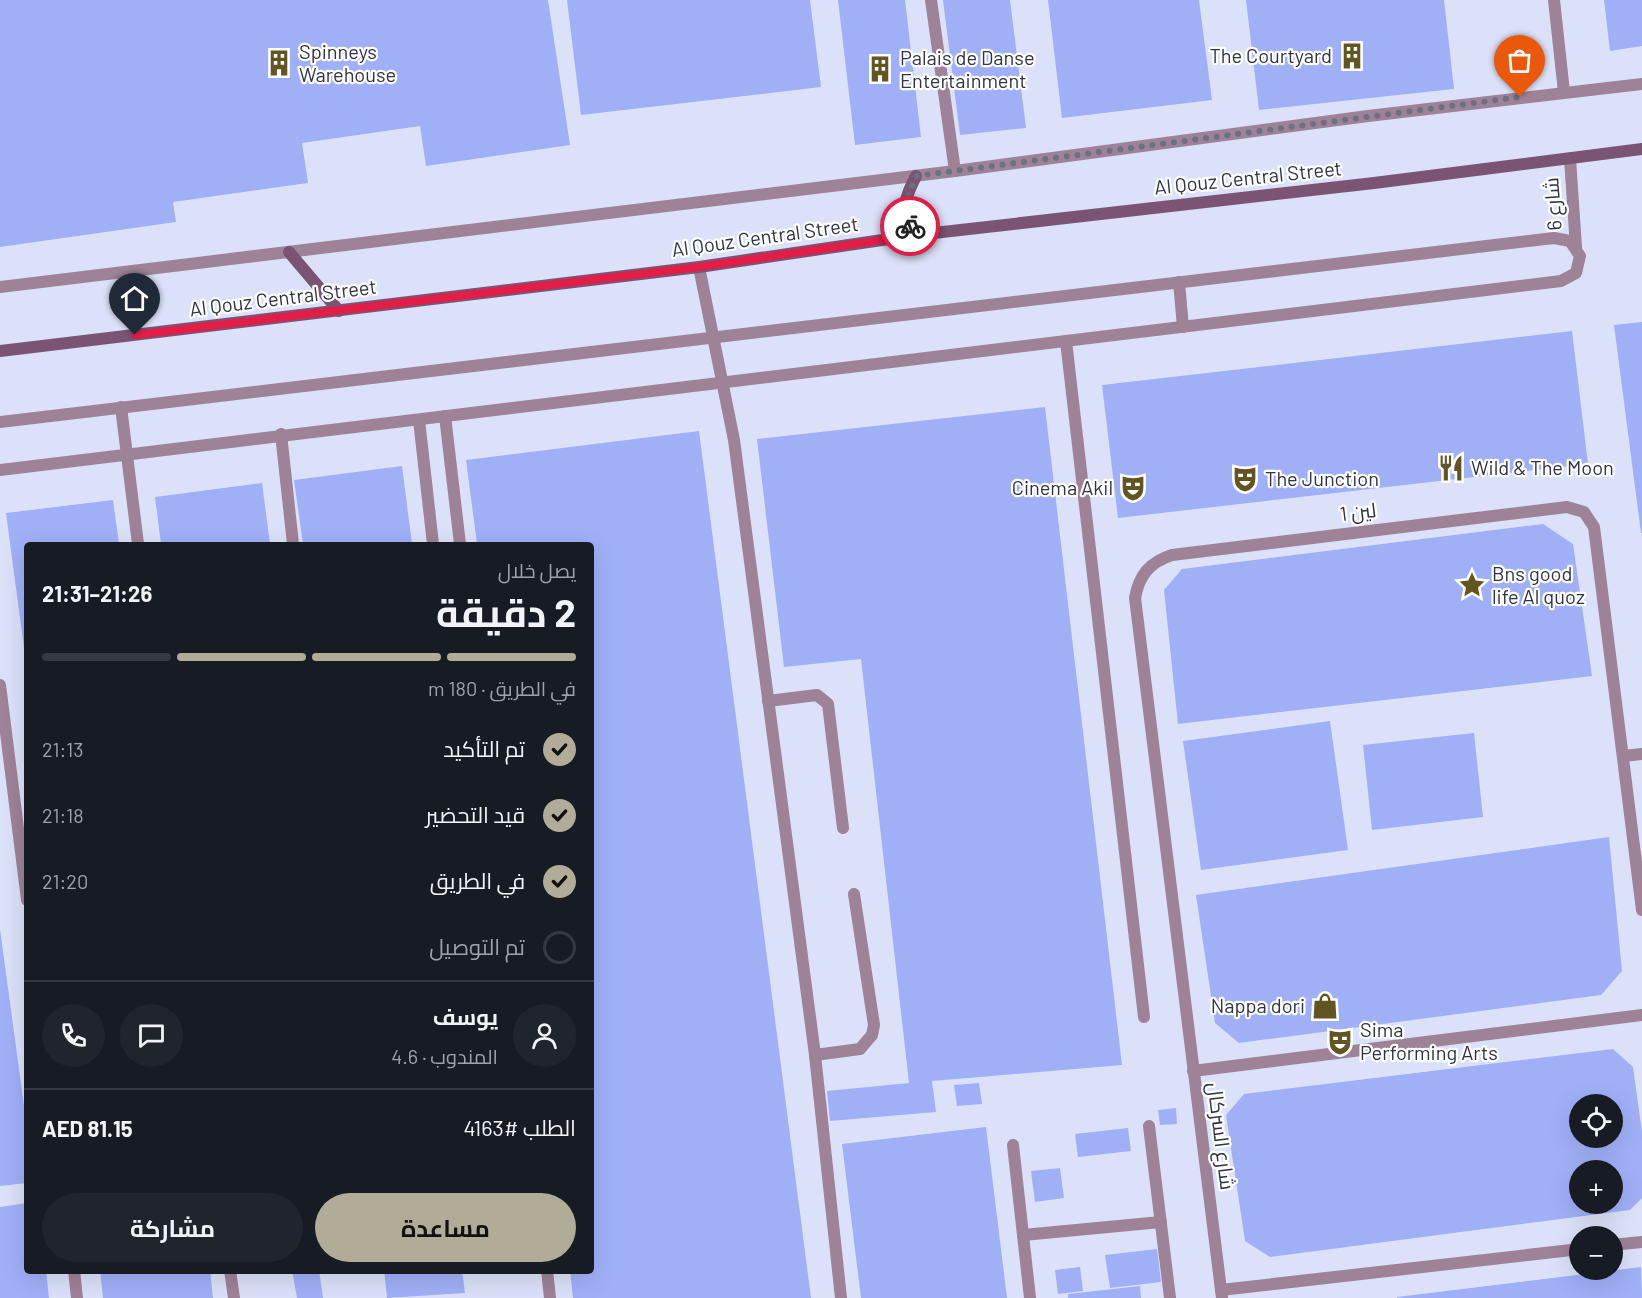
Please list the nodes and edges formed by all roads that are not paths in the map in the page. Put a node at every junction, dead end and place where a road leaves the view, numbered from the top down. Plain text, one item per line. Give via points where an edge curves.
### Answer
1 (931, 0) edge
2 (1554, 0) edge
3 (1642, 84) edge
4 (1564, 92) junction
5 (1642, 150) edge
6 (1570, 159) junction
7 (955, 171) junction
8 (916, 176) junction
9 (916, 235) junction
10 (1576, 247) junction
11 (288, 252) junction
12 (699, 267) junction
13 (1179, 282) junction
14 (0, 287) edge
15 (339, 311) junction
16 (1183, 327) junction
17 (714, 337) junction
18 (1066, 341) junction
19 (0, 351) edge
20 (723, 382) junction
21 (121, 407) junction
22 (445, 416) junction
23 (418, 420) junction
24 (0, 422) edge
25 (281, 434) junction
26 (127, 454) junction
27 (0, 470) edge
28 (138, 542) edge
29 (293, 542) edge
30 (433, 542) edge
31 (460, 542) edge
32 (0, 685) edge
33 (768, 701) junction
34 (1642, 754) edge
35 (1623, 756) junction
36 (843, 828) dead end
37 (24, 876) edge
38 (854, 894) dead end
39 (1642, 910) edge
40 (1642, 1015) edge
41 (1144, 1017) dead end
42 (815, 1055) junction
43 (1193, 1071) junction
44 (1149, 1126) dead end
45 (1013, 1145) dead end
46 (1161, 1222) junction
47 (1023, 1235) junction
48 (1642, 1242) edge
49 (1623, 1244) edge
50 (1569, 1250) edge
51 (74, 1274) edge
52 (231, 1274) edge
53 (547, 1274) edge
54 (1222, 1294) edge
55 (77, 1298) edge
56 (234, 1298) edge
57 (550, 1298) edge
58 (841, 1298) edge
59 (1030, 1298) edge
60 (1170, 1298) edge

1 - 7 lane
2 - 4 lane
3 - 4 lane
4 - 7 lane
5 - 6 street, Al Qouz Central Street
6 - 9 street, Al Qouz Central Street
6 - 10 lane, شارع 6
7 - 8 lane
8 - 9 street via 904,207 907,223
8 - 11 lane
9 - 12 street, Al Qouz Central Street
10 - 13 lane via 1570,240 1554,238
10 - 16 lane, شارع 6 via 1580,266 1569,279 1561,281
11 - 14 lane
11 - 15 street
12 - 15 street, Al Qouz Central Street
12 - 17 lane
13 - 16 lane
13 - 17 lane
15 - 19 street, Al Qouz Central Street
16 - 18 lane
17 - 20 lane
17 - 21 lane
18 - 20 lane
18 - 41 lane
20 - 22 lane
20 - 33 lane
21 - 24 lane
21 - 26 lane
22 - 23 lane
22 - 31 lane
23 - 25 lane
23 - 30 lane
25 - 26 lane
25 - 29 lane
26 - 27 lane
26 - 28 lane
32 - 37 lane
33 - 36 lane via 817,696 828,704
33 - 42 lane
34 - 35 lane
35 - 39 lane
35 - 43 lane, لين 1 via 1594,527 1584,512 1567,507 1172,555 1155,562 1142,575 1135,598
38 - 42 lane via 874,1025 872,1035 860,1049
40 - 43 lane, شارع السركال
42 - 58 lane
43 - 54 lane, شارع السركال
44 - 46 lane
45 - 47 lane
46 - 47 lane
46 - 60 lane
47 - 59 lane
48 - 49 lane
50 - 54 lane
51 - 55 lane
52 - 56 lane
53 - 57 lane

